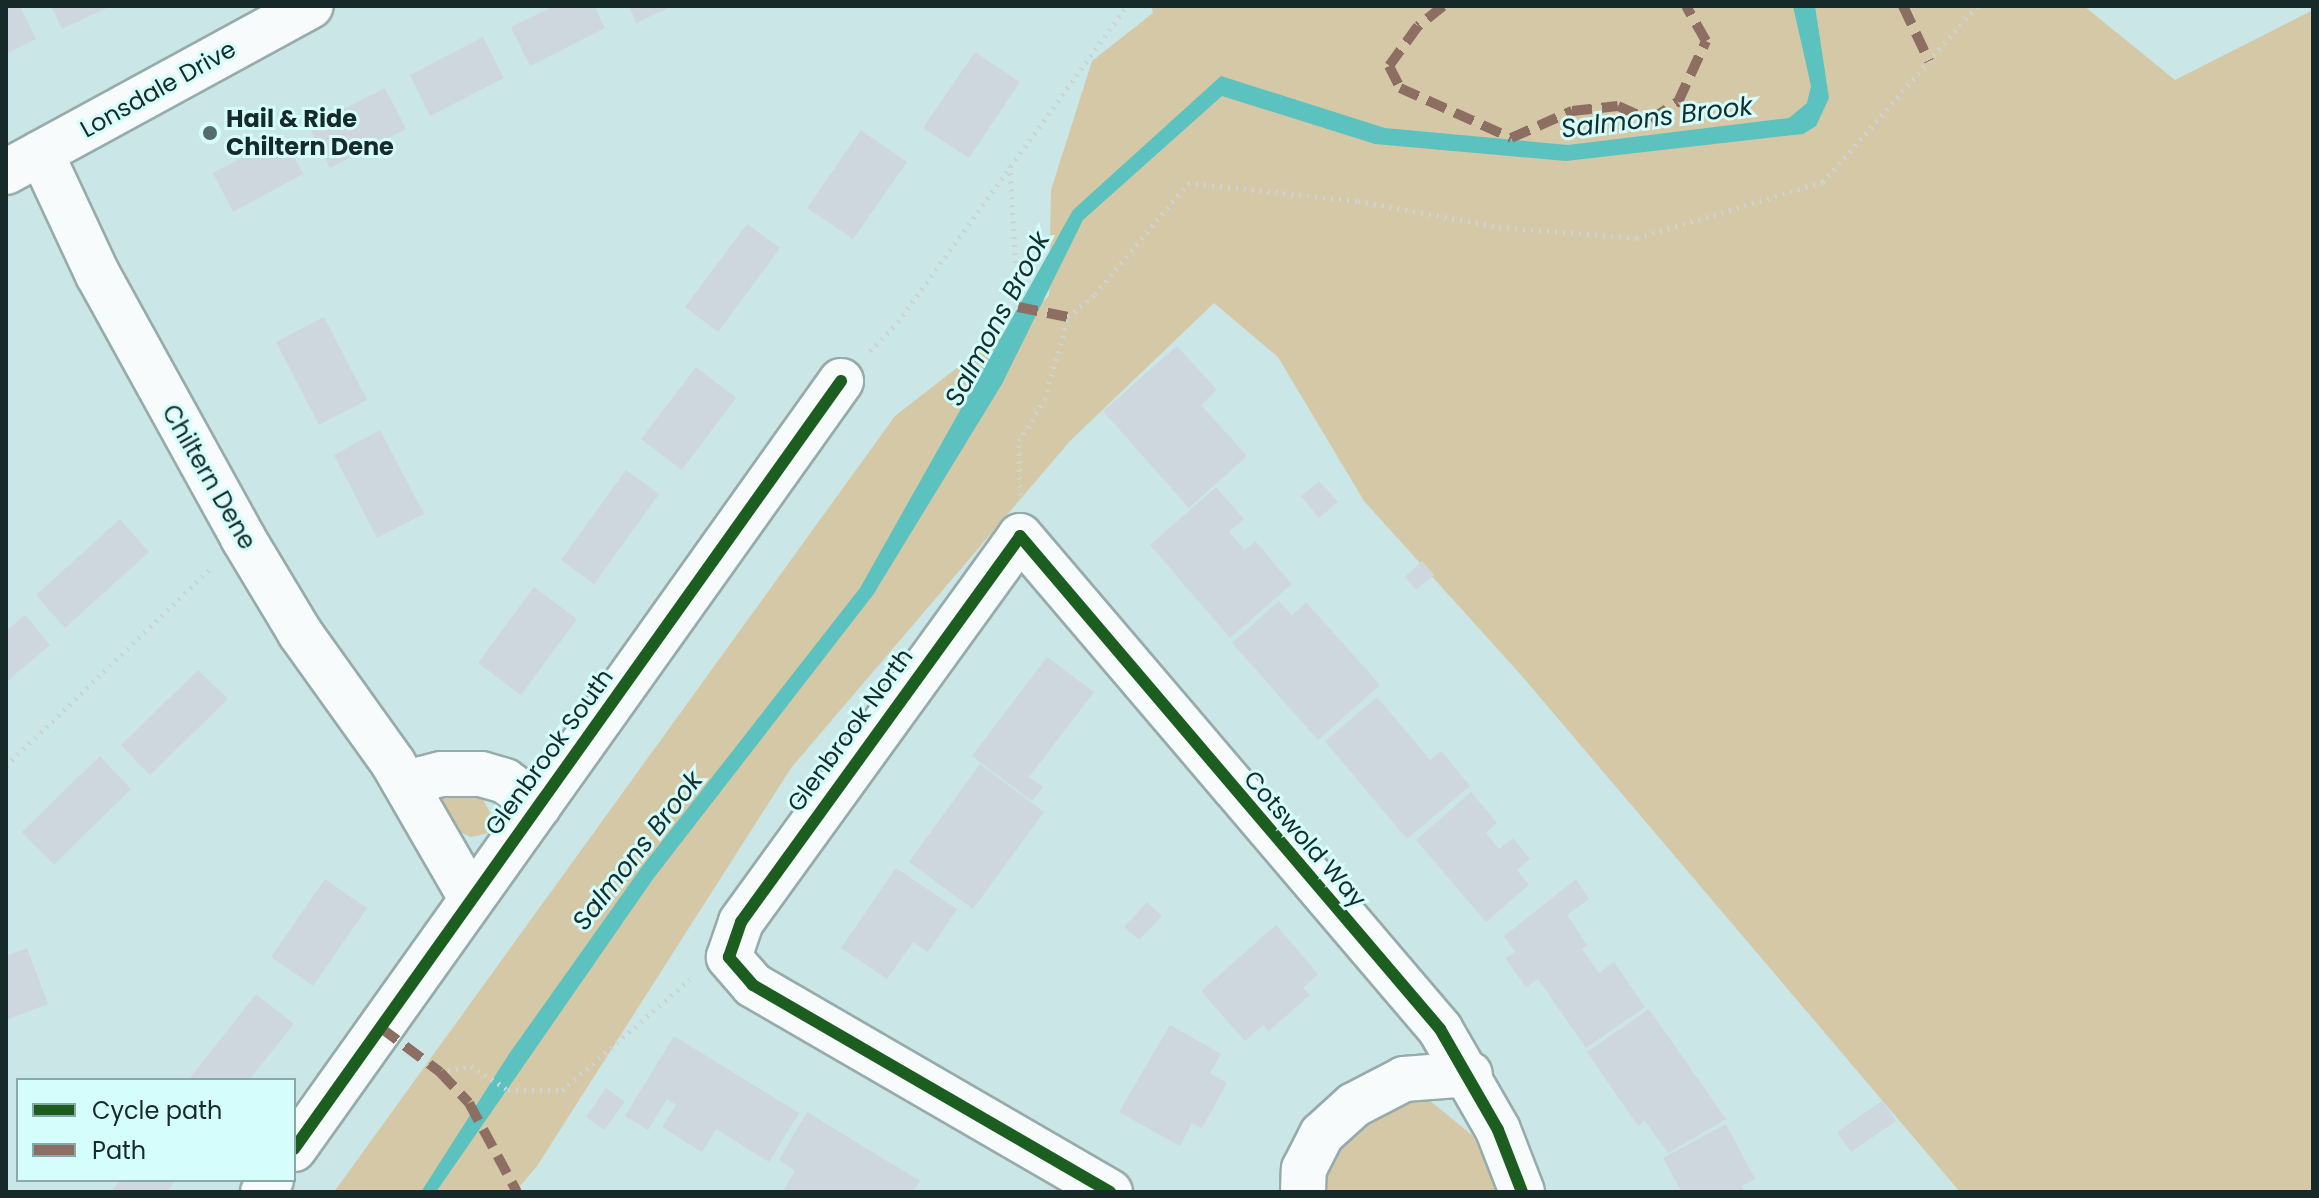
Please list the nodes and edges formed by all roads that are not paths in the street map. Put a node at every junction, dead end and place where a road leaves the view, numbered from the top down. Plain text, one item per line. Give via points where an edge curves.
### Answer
1 (311, 6) edge
2 (24, 162) edge
3 (841, 381) road end
4 (1020, 536) joint
5 (405, 783) junction
6 (539, 806) junction
7 (471, 898) junction
8 (1470, 1074) junction
9 (296, 1146) edge
10 (1110, 1192) edge
11 (1303, 1192) edge
12 (1522, 1192) edge

1 - 2 street, Lonsdale Drive
2 - 5 street, Chiltern Dene via 105,289 300,633
3 - 6 street, Glenbrook South
4 - 8 street, Cotswold Way via 1440,1029
4 - 10 street, Glenbrook North via 741,922 729,957 753,985
5 - 6 street via 441,774 481,774 505,781
5 - 7 street, Chiltern Dene
6 - 7 street, Glenbrook South
7 - 9 street, Glenbrook South
8 - 11 street via 1404,1079 1354,1105 1322,1134 1304,1169
8 - 12 street, Cotswold Way

